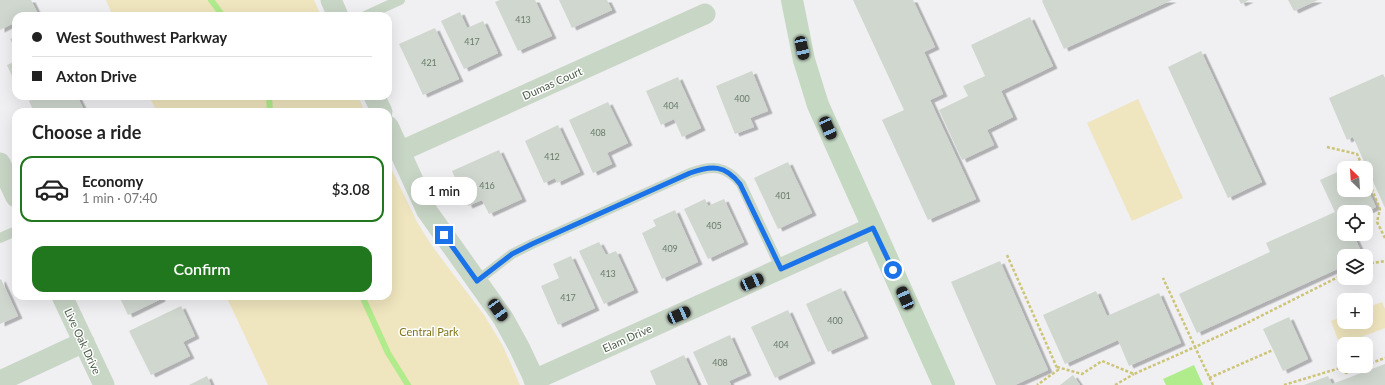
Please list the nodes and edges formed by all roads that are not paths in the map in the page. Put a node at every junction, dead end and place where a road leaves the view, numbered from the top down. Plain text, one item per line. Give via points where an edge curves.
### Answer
1 (331, 0) edge
2 (400, 0) edge
3 (792, 0) edge
4 (336, 12) edge
5 (373, 12) edge
6 (705, 14) dead end
7 (392, 135) edge
8 (399, 152) junction
9 (0, 162) edge
10 (12, 188) edge
11 (873, 228) junction
12 (12, 233) edge
13 (0, 238) edge
14 (781, 269) junction
15 (477, 281) junction
16 (64, 300) edge
17 (84, 342) junction
18 (0, 381) edge
19 (535, 382) edge
20 (104, 385) edge
21 (944, 385) edge

1 - 4 street
2 - 5 lane
3 - 11 street via 804,60 818,105
6 - 8 street, Dumas Court
7 - 8 street
8 - 15 street via 428,211
9 - 10 street
11 - 14 street, Elam Drive
11 - 21 street
12 - 13 lane
14 - 15 lane via 735,177 723,169 707,167 532,244 512,254
14 - 19 street, Elam Drive
15 - 19 street via 503,318
16 - 17 street, Live Oak Drive
17 - 18 street
17 - 20 street, Live Oak Drive

